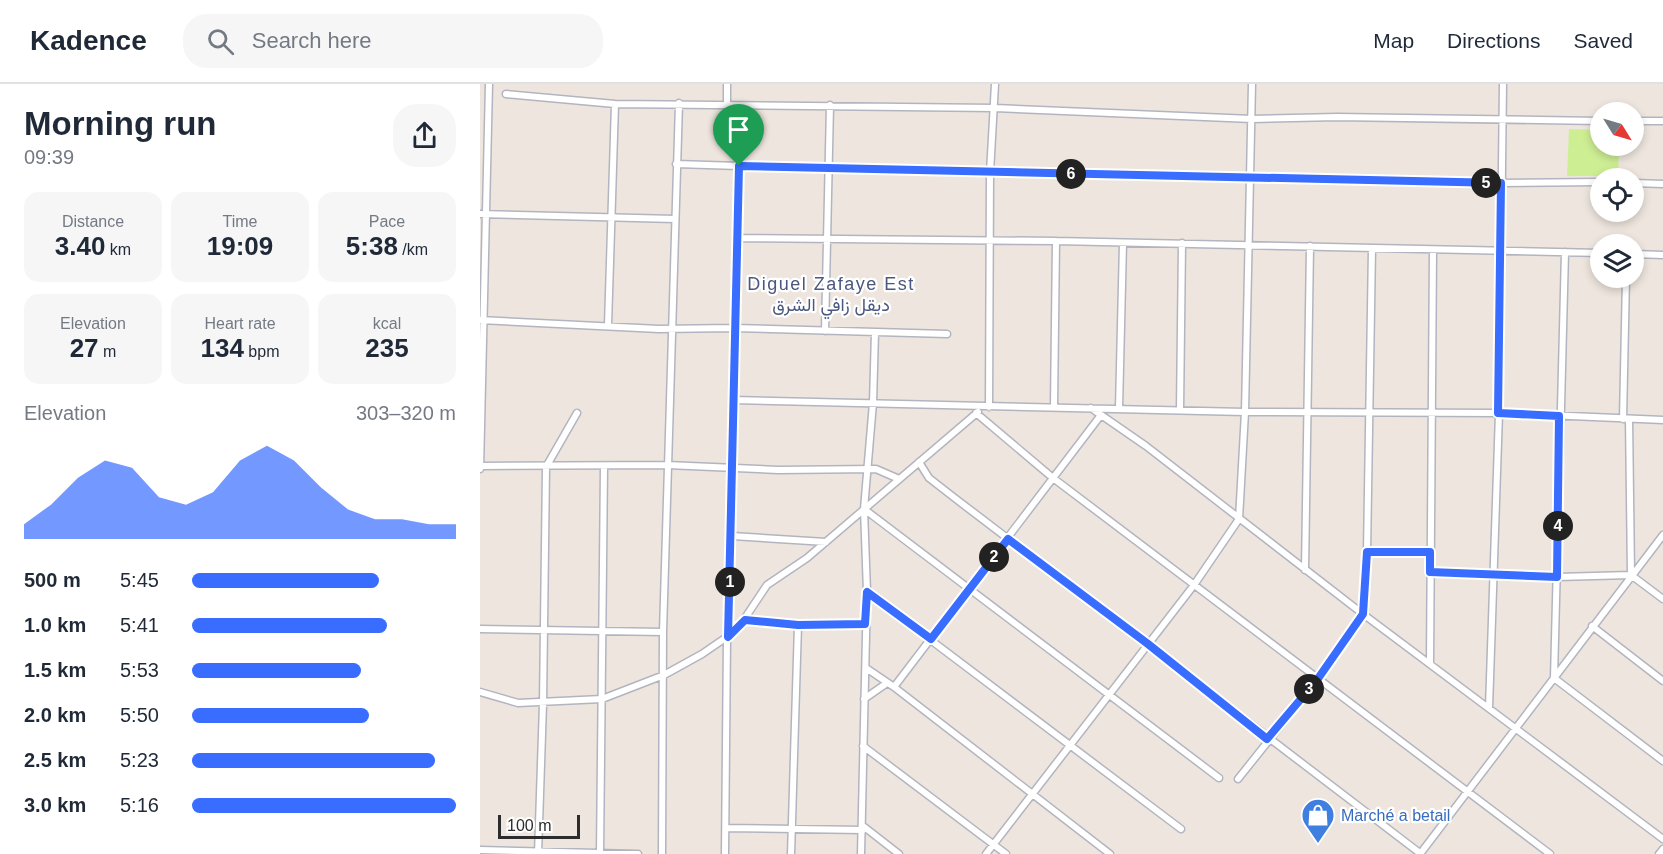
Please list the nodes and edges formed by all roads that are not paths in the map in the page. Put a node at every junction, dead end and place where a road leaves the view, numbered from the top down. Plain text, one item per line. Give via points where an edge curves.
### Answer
1 (489, 84) edge
2 (727, 84) edge
3 (995, 84) edge
4 (1252, 84) edge
5 (1503, 84) edge
6 (506, 94) dead end
7 (679, 103) junction
8 (727, 103) junction
9 (615, 104) junction
10 (830, 105) junction
11 (995, 108) junction
12 (1251, 119) junction
13 (1502, 120) junction
14 (1590, 121) edge
15 (1644, 121) edge
16 (1663, 122) edge
17 (676, 164) junction
18 (739, 166) junction
19 (829, 169) junction
20 (990, 173) junction
21 (1250, 178) junction
22 (1590, 182) edge
23 (1501, 183) junction
24 (1644, 183) edge
25 (1663, 184) edge
26 (483, 215) edge
27 (612, 216) junction
28 (675, 219) junction
29 (736, 238) junction
30 (827, 240) junction
31 (1056, 241) junction
32 (992, 242) junction
33 (1123, 243) junction
34 (1182, 243) junction
35 (1249, 246) junction
36 (1310, 246) junction
37 (1372, 248) junction
38 (1433, 250) junction
39 (1501, 251) junction
40 (1565, 252) junction
41 (1590, 253) edge
42 (1644, 254) edge
43 (1663, 255) edge
44 (1626, 288) edge
45 (482, 320) edge
46 (608, 325) junction
47 (672, 328) junction
48 (733, 328) junction
49 (825, 331) junction
50 (875, 332) junction
51 (947, 334) dead end
52 (733, 400) junction
53 (873, 403) junction
54 (989, 407) junction
55 (1054, 407) junction
56 (1090, 408) junction
57 (1119, 408) junction
58 (1180, 410) junction
59 (1245, 412) junction
60 (1307, 412) junction
61 (577, 413) dead end
62 (976, 413) junction
63 (1371, 413) junction
64 (1498, 413) junction
65 (1430, 414) junction
66 (1101, 415) junction
67 (1559, 416) junction
68 (1626, 419) junction
69 (1663, 420) edge
70 (919, 462) junction
71 (667, 465) junction
72 (604, 466) junction
73 (546, 467) junction
74 (480, 468) edge
75 (730, 469) junction
76 (868, 470) junction
77 (1053, 478) junction
78 (898, 479) junction
79 (864, 509) junction
80 (1239, 519) junction
81 (1663, 535) edge
82 (732, 536) junction
83 (1008, 539) junction
84 (826, 542) junction
85 (1367, 552) junction
86 (1430, 552) junction
87 (1305, 570) junction
88 (1430, 572) junction
89 (1495, 574) junction
90 (1631, 575) junction
91 (1557, 577) junction
92 (1194, 585) junction
93 (970, 589) junction
94 (867, 592) junction
95 (1663, 599) edge
96 (1363, 614) junction
97 (745, 620) junction
98 (865, 624) junction
99 (798, 625) junction
100 (1592, 626) junction
101 (480, 629) edge
102 (543, 629) junction
103 (603, 630) junction
104 (663, 632) junction
105 (728, 638) junction
106 (931, 639) junction
107 (1148, 644) junction
108 (1430, 663) junction
109 (866, 668) junction
110 (664, 675) junction
111 (1554, 678) junction
112 (1317, 680) junction
113 (1663, 681) edge
114 (887, 683) junction
115 (894, 687) junction
116 (480, 692) edge
117 (1109, 695) junction
118 (602, 699) junction
119 (864, 699) junction
120 (543, 704) junction
121 (1490, 708) junction
122 (1517, 729) junction
123 (1267, 739) junction
124 (1070, 745) junction
125 (862, 746) junction
126 (1663, 761) edge
127 (1219, 778) dead end
128 (1238, 779) dead end
129 (1468, 791) junction
130 (1032, 794) junction
131 (726, 828) junction
132 (863, 828) junction
133 (1180, 829) dead end
134 (791, 831) junction
135 (1663, 839) edge
136 (993, 845) junction
137 (1663, 849) edge
138 (480, 850) edge
139 (538, 853) edge
140 (600, 853) edge
141 (638, 854) edge
142 (662, 854) edge
143 (725, 854) edge
144 (791, 854) edge
145 (861, 854) edge
146 (899, 854) edge
147 (986, 854) edge
148 (1006, 854) edge
149 (1110, 854) edge
150 (1420, 854) edge
151 (1550, 854) edge
152 (1659, 854) edge

1 - 26 street
2 - 8 street
3 - 11 street
4 - 12 street
5 - 13 street
6 - 9 street
7 - 8 street
7 - 9 street
7 - 17 street
8 - 10 street
9 - 27 street
10 - 11 street
10 - 19 street
11 - 12 street
11 - 20 street
12 - 13 street
12 - 21 street
13 - 14 street
13 - 23 street
15 - 16 street
17 - 18 street
17 - 28 street
18 - 19 street
18 - 29 street
19 - 20 street
19 - 30 street
20 - 21 street
20 - 32 street
21 - 23 street
21 - 35 street
22 - 23 street
23 - 39 street
24 - 25 street
26 - 27 street
26 - 45 street
27 - 28 street
27 - 46 street
28 - 47 street
29 - 30 street
29 - 48 street
30 - 32 street
30 - 49 street
31 - 32 street
31 - 33 street
31 - 55 street
32 - 54 street
33 - 34 street
33 - 57 street
34 - 35 street
34 - 58 street
35 - 36 street
35 - 59 street
36 - 37 street
36 - 60 street
37 - 38 street
37 - 63 street
38 - 39 street
38 - 65 street
39 - 40 street
39 - 64 street
40 - 41 street
40 - 67 street
42 - 43 street
44 - 68 street
45 - 46 street
45 - 74 street
46 - 47 street
47 - 48 street
47 - 71 street
48 - 49 street
48 - 52 street
49 - 50 street
50 - 51 street
50 - 53 street
52 - 53 street
52 - 75 street
53 - 54 street
53 - 76 street
54 - 55 street
54 - 62 street
55 - 56 street
56 - 57 street
56 - 66 street
57 - 58 street
58 - 59 street
59 - 60 street
59 - 80 street
60 - 63 street
60 - 87 street
61 - 73 street
62 - 70 street
62 - 77 street
63 - 65 street
63 - 85 street
64 - 65 street
64 - 67 street
64 - 89 street
65 - 86 street
66 - 77 street
66 - 80 street
67 - 68 street
67 - 91 street
68 - 69 street
68 - 90 street
70 - 78 street
70 - 83 street via 929,477
71 - 72 street
71 - 75 street
71 - 104 street
72 - 73 street
72 - 103 street
73 - 74 street
73 - 102 street
75 - 76 street
75 - 82 street
76 - 78 street via 876,469
76 - 79 street
77 - 83 street
77 - 92 street
78 - 79 street
79 - 84 street
79 - 93 street
79 - 94 street
80 - 87 street
80 - 92 street
81 - 90 street
82 - 84 street
82 - 105 street
83 - 93 street
83 - 107 street
84 - 97 street via 767,585
85 - 86 street
85 - 96 street
86 - 88 street
87 - 96 street
88 - 89 street
88 - 108 street
89 - 91 street
89 - 121 street
90 - 91 street
90 - 95 street
90 - 100 street
91 - 111 street
92 - 107 street
92 - 112 street
93 - 106 street
93 - 117 street
94 - 98 street
94 - 106 street
96 - 108 street
96 - 112 street
97 - 99 street
97 - 105 street
98 - 99 street
98 - 109 street
99 - 134 street
100 - 111 street
100 - 113 street
101 - 102 street
102 - 103 street
102 - 120 street
103 - 104 street
103 - 118 street
104 - 110 street
105 - 110 street
105 - 131 street
106 - 115 street
106 - 124 street
107 - 117 street
107 - 123 street
108 - 121 street
109 - 114 street
109 - 119 street
110 - 118 street
110 - 142 street
111 - 122 street
111 - 126 street
112 - 123 street
112 - 129 street
114 - 115 street
114 - 119 street
115 - 130 street
116 - 120 street via 512,702
117 - 124 street
117 - 127 street
118 - 120 street
118 - 140 street
119 - 125 street
120 - 139 street
121 - 122 street
122 - 129 street
122 - 135 street
123 - 128 street
123 - 150 street
124 - 130 street
124 - 133 street
125 - 132 street
125 - 136 street
129 - 150 street
129 - 151 street
130 - 136 street
130 - 149 street
131 - 134 street
131 - 143 street
132 - 134 street
132 - 145 street
132 - 146 street
134 - 144 street
136 - 147 street
136 - 148 street
137 - 152 street
138 - 139 street
139 - 140 street
140 - 141 street

